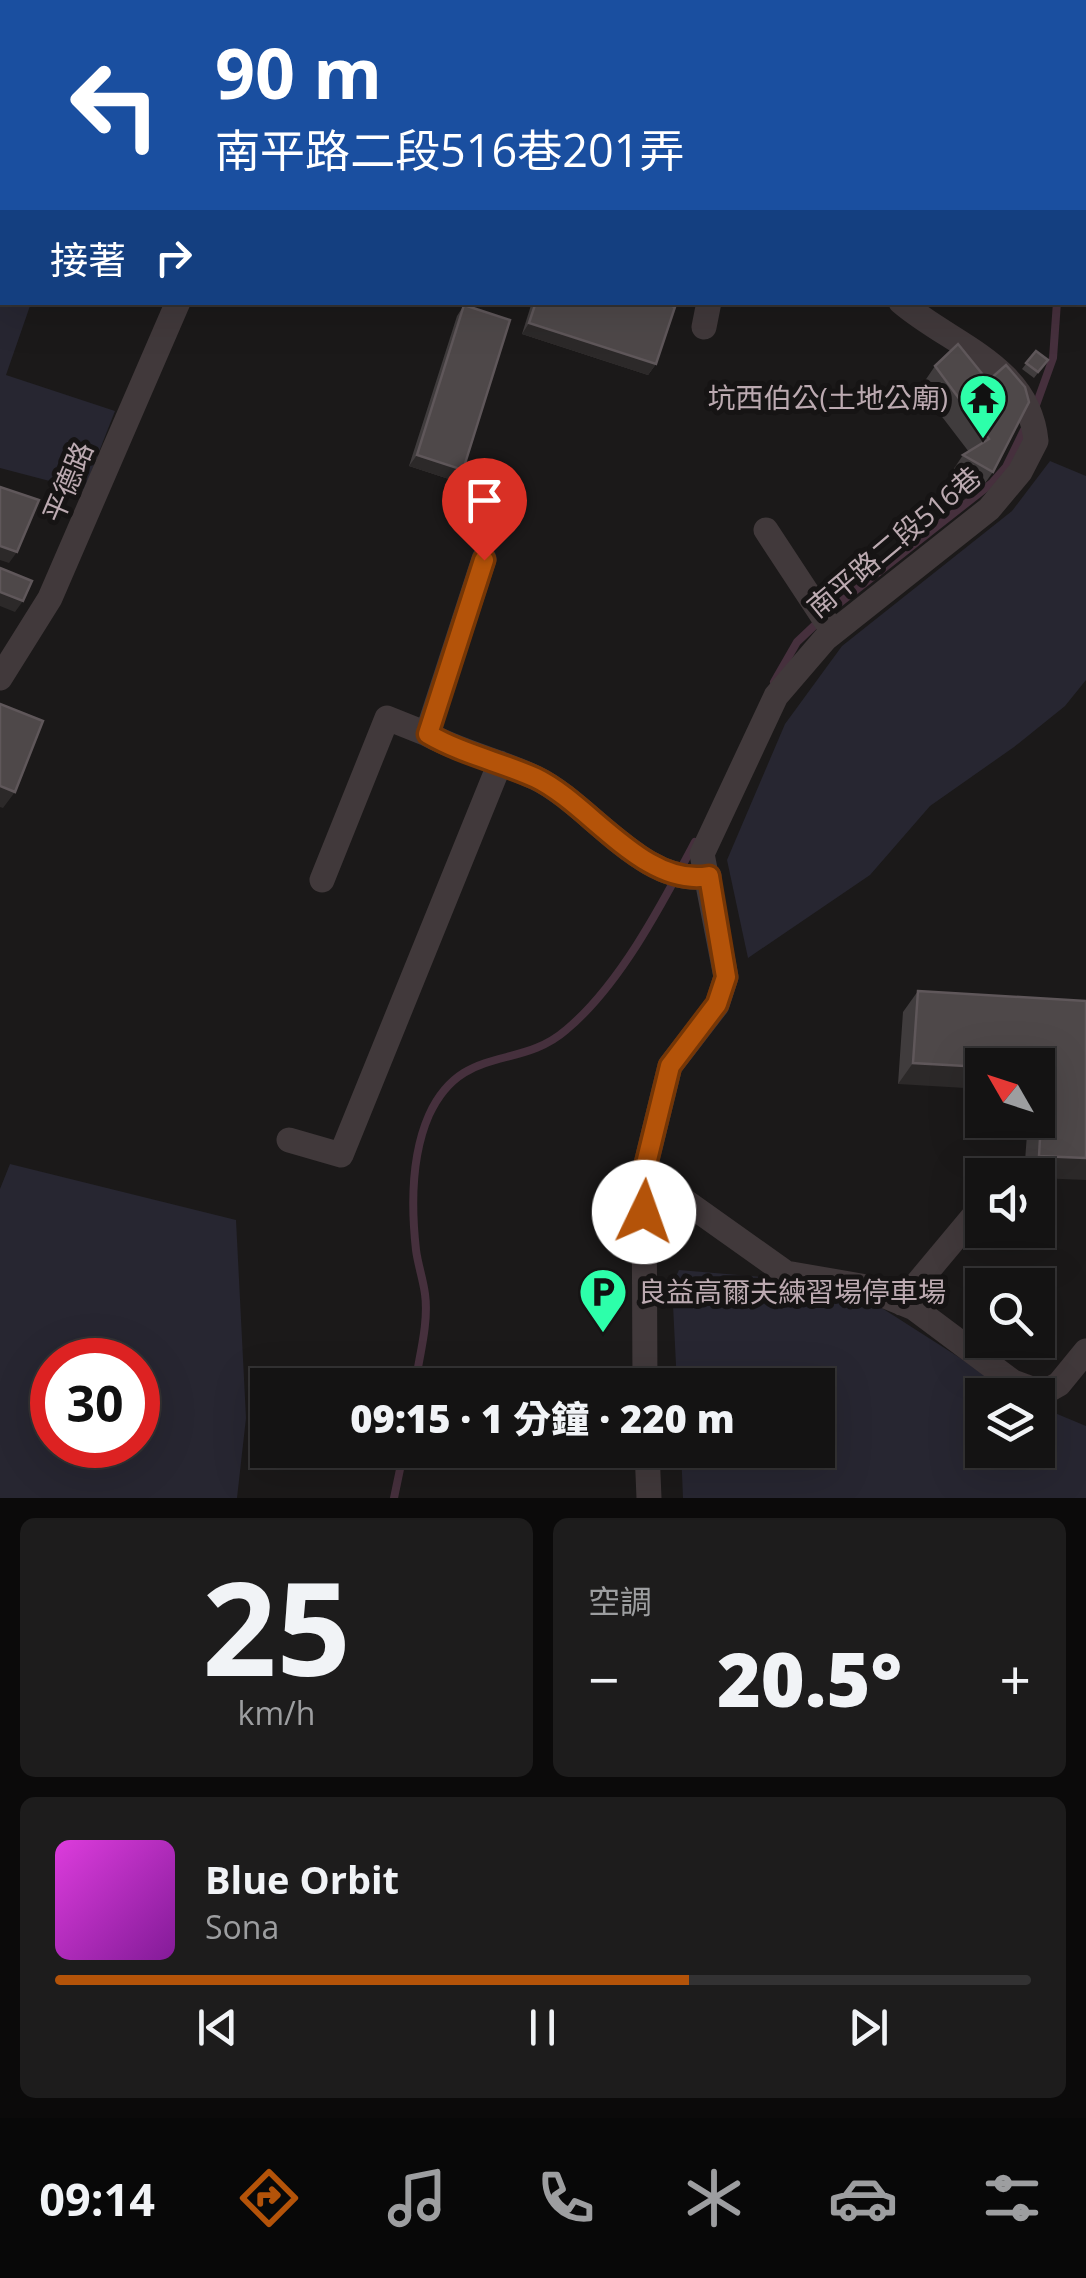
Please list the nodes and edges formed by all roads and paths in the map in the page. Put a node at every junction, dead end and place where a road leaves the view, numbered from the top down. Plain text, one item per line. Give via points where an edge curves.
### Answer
1 (177, 305) edge
2 (904, 305) edge
3 (766, 530) dead end
4 (484, 560) dead end
5 (832, 631) junction
6 (0, 678) edge
7 (428, 734) junction
8 (500, 763) junction
9 (701, 877) junction
10 (322, 880) dead end
11 (290, 1140) dead end
12 (644, 1172) junction
13 (965, 1226) edge
14 (901, 1303) junction
15 (1086, 1351) edge
16 (646, 1368) edge
17 (648, 1468) edge
18 (649, 1498) edge

1 - 6 street, 平德路 via 50,598
2 - 5 street, 南平路二段516巷 via 996,365 1025,402 1036,441 988,509
3 - 5 street
4 - 7 street
5 - 9 street, 南平路二段516巷 via 776,696 702,854
7 - 8 street
7 - 10 street via 388,718
8 - 9 street via 541,780 656,867
8 - 11 street via 341,1155
9 - 12 street, 南平路二段516巷 via 726,977 717,1004 670,1066
12 - 14 street via 786,1273 861,1286
12 - 16 street, 南平路二段516巷
13 - 14 street
14 - 15 street via 1013,1382 1043,1393
17 - 18 street

